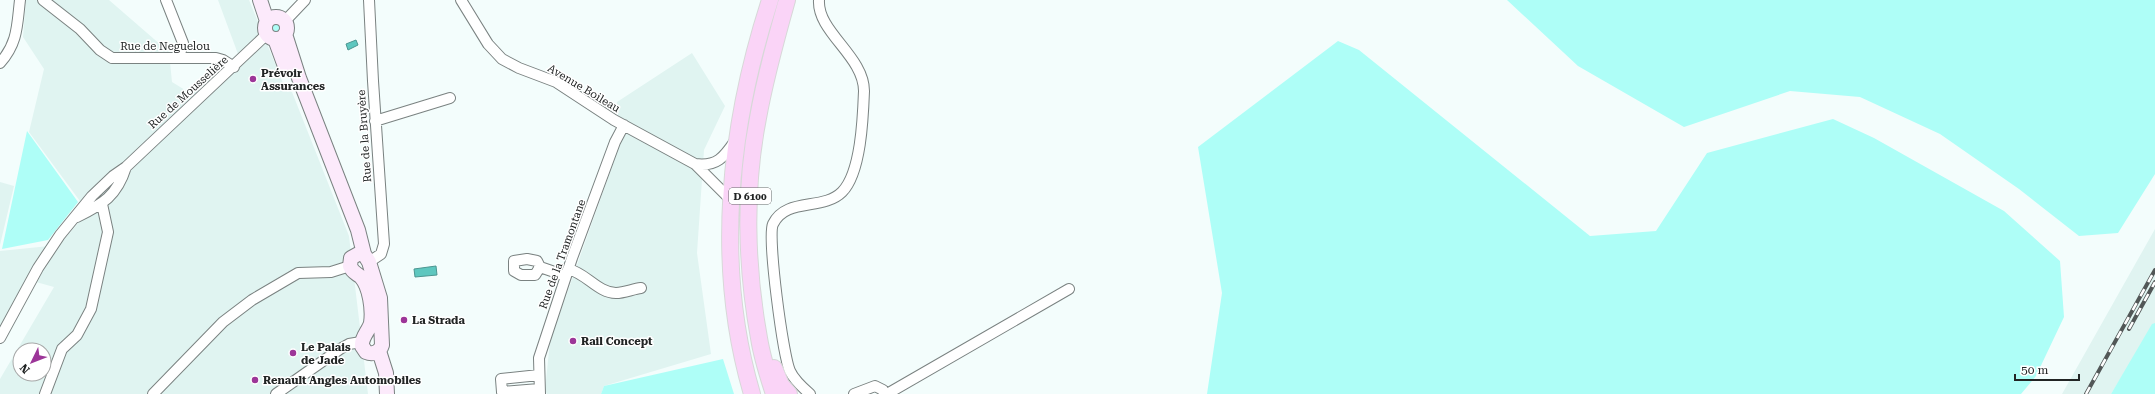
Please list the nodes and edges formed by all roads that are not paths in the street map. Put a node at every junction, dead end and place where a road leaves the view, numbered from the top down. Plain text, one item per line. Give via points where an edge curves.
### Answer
1 (20, 0) edge
2 (43, 0) edge
3 (166, 0) edge
4 (260, 0) edge
5 (270, 0) edge
6 (305, 0) edge
7 (369, 0) edge
8 (461, 0) edge
9 (770, 0) edge
10 (787, 0) edge
11 (819, 0) edge
12 (276, 28) junction
13 (179, 58) junction
14 (0, 63) edge
15 (234, 67) junction
16 (450, 98) dead end
17 (375, 121) junction
18 (624, 125) junction
19 (736, 139) junction
20 (696, 164) junction
21 (126, 167) junction
22 (731, 200) junction
23 (102, 204) junction
24 (76, 217) junction
25 (750, 245) junction
26 (359, 260) junction
27 (540, 267) dead end
28 (567, 273) junction
29 (641, 288) dead end
30 (1069, 289) dead end
31 (0, 338) edge
32 (361, 342) junction
33 (375, 352) junction
34 (539, 375) junction
35 (540, 392) edge
36 (45, 394) edge
37 (153, 394) edge
38 (276, 394) edge
39 (379, 394) edge
40 (387, 394) edge
41 (752, 394) edge
42 (774, 394) edge
43 (789, 394) edge
44 (810, 394) edge
45 (854, 394) edge
46 (884, 394) edge
47 (887, 394) edge

1 - 14 street via 18,31 8,54
2 - 13 street, Rue de Neguelou via 112,58
3 - 13 street via 183,43
4 - 12 main road
5 - 12 main road
6 - 12 street, Rue de Mousselière
7 - 17 street, Rue de la Bruyère
8 - 18 street, Avenue Boileau via 488,44 502,59 556,82
9 - 19 main road, D 6100 via 747,81
10 - 25 main road, D 6100 via 773,48 758,119 751,182
11 - 44 street via 824,21 854,63 864,89 858,156 853,177 842,193 828,201 790,208 772,225 774,283 786,359 790,372
12 - 15 street, Rue de Mousselière
12 - 26 main road
13 - 15 street, Rue de Neguelou via 216,58
15 - 21 street, Rue de Mousselière via 136,155
16 - 17 street
17 - 26 street, Rue de la Bruyère via 384,244 381,254
18 - 20 street, Avenue Boileau
18 - 28 street, Rue de la Tramontane via 615,142
19 - 20 street via 721,160 709,165
19 - 22 main road, D 6100
20 - 22 street, Avenue Boileau
21 - 23 street, Rue de Mousselière via 121,182
21 - 24 street, Rue de Mousselière via 92,196
22 - 41 main road, D 6100 via 731,266 736,315
23 - 24 street, Rue de Mousselière
23 - 36 street via 108,232 91,309 77,335 62,349
24 - 31 street, Rue de Mousselière via 60,235 38,268
25 - 42 main road, D 6100 via 759,339
25 - 43 main road via 775,371 781,385
26 - 32 main road via 361,278 369,300 370,324
26 - 33 main road via 380,298 382,345
26 - 37 street via 331,272 298,273 252,300 223,322
27 - 28 street
28 - 29 street via 578,271 604,290 616,293
28 - 34 street, Rue de la Tramontane via 539,358
30 - 47 street
32 - 33 main road via 363,349
32 - 38 street via 340,349
33 - 39 main road
33 - 40 main road via 386,373
34 - 35 street, Rue de la Tramontane
34 - 35 street via 501,379 502,392
45 - 46 street via 876,386 883,390

